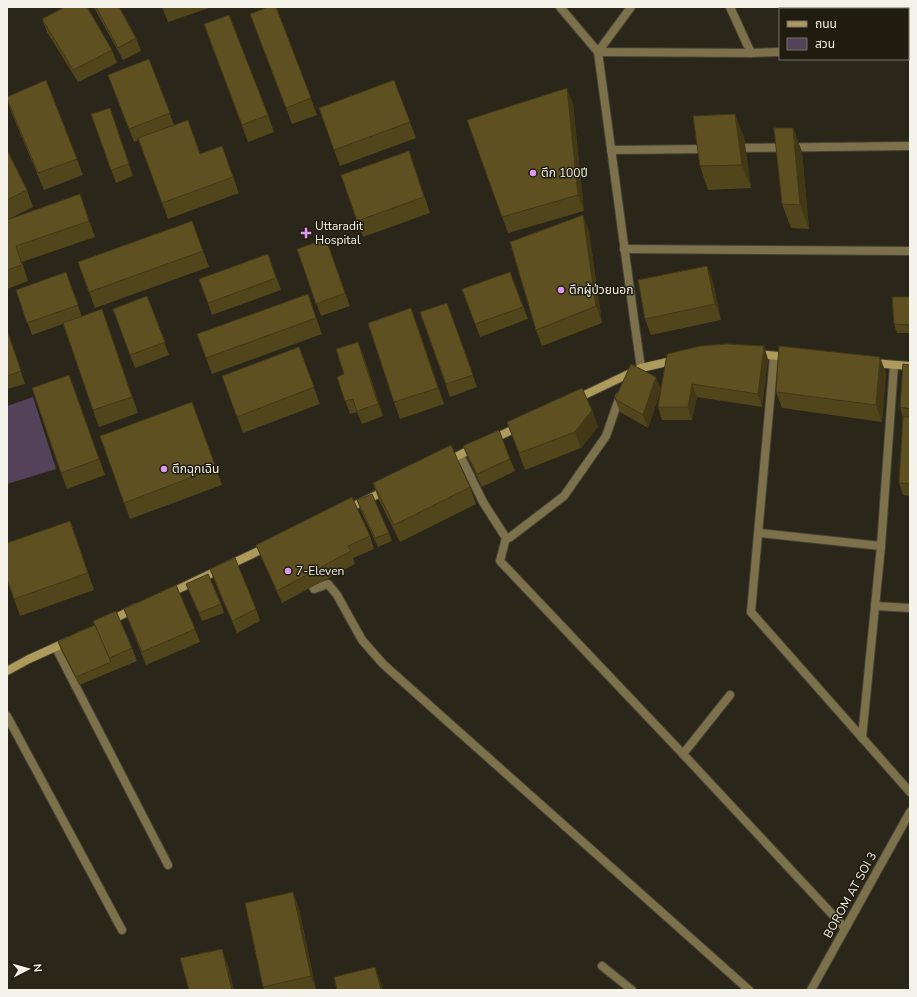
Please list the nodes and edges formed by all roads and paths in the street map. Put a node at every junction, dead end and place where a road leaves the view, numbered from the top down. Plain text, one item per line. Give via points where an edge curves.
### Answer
1 (560, 7) edge
2 (631, 7) edge
3 (730, 7) edge
4 (598, 52) junction
5 (779, 52) edge
6 (751, 53) junction
7 (910, 146) edge
8 (729, 148) edge
9 (714, 149) edge
10 (611, 150) junction
11 (624, 249) junction
12 (910, 251) edge
13 (746, 354) edge
14 (774, 356) junction
15 (797, 357) edge
16 (687, 358) edge
17 (864, 363) edge
18 (894, 365) junction
19 (910, 366) edge
20 (641, 368) junction
21 (626, 382) junction
22 (568, 403) edge
23 (526, 423) edge
24 (460, 455) junction
25 (440, 465) edge
26 (391, 488) edge
27 (343, 511) edge
28 (758, 533) junction
29 (506, 538) junction
30 (273, 544) edge
31 (881, 546) junction
32 (304, 569) edge
33 (164, 596) edge
34 (139, 606) edge
35 (875, 606) junction
36 (910, 608) edge
37 (105, 624) edge
38 (77, 637) edge
39 (56, 648) junction
40 (7, 671) edge
41 (730, 695) dead end
42 (7, 716) edge
43 (862, 738) junction
44 (683, 754) junction
45 (910, 792) edge
46 (910, 812) edge
47 (168, 865) dead end
48 (845, 928) junction
49 (122, 930) dead end
50 (602, 966) dead end
51 (632, 990) edge
52 (749, 990) edge
53 (810, 990) edge

1 - 4 street
2 - 4 street
3 - 6 street
4 - 6 street
4 - 10 street
5 - 6 street
7 - 8 street
9 - 10 street
10 - 11 street
11 - 12 street
11 - 20 street
13 - 14 street
14 - 15 street
14 - 28 street
16 - 20 street
17 - 18 street
18 - 19 street
18 - 31 street
20 - 21 street
21 - 22 street
21 - 29 street via 606,436 564,496
23 - 24 street
24 - 25 street
24 - 29 street via 483,502
26 - 27 street
28 - 31 street
28 - 43 street via 751,612
29 - 44 street via 500,561
30 - 33 street
31 - 35 street
32 - 52 street via 314,589 328,584 362,640 383,664
34 - 37 street
35 - 36 street
35 - 43 street
38 - 39 street
39 - 40 street
39 - 47 street
41 - 44 street
42 - 49 street
43 - 45 street
44 - 48 street
46 - 48 street, BOROM AT SOI 3
48 - 53 street, BOROM AT SOI 3
50 - 51 street

